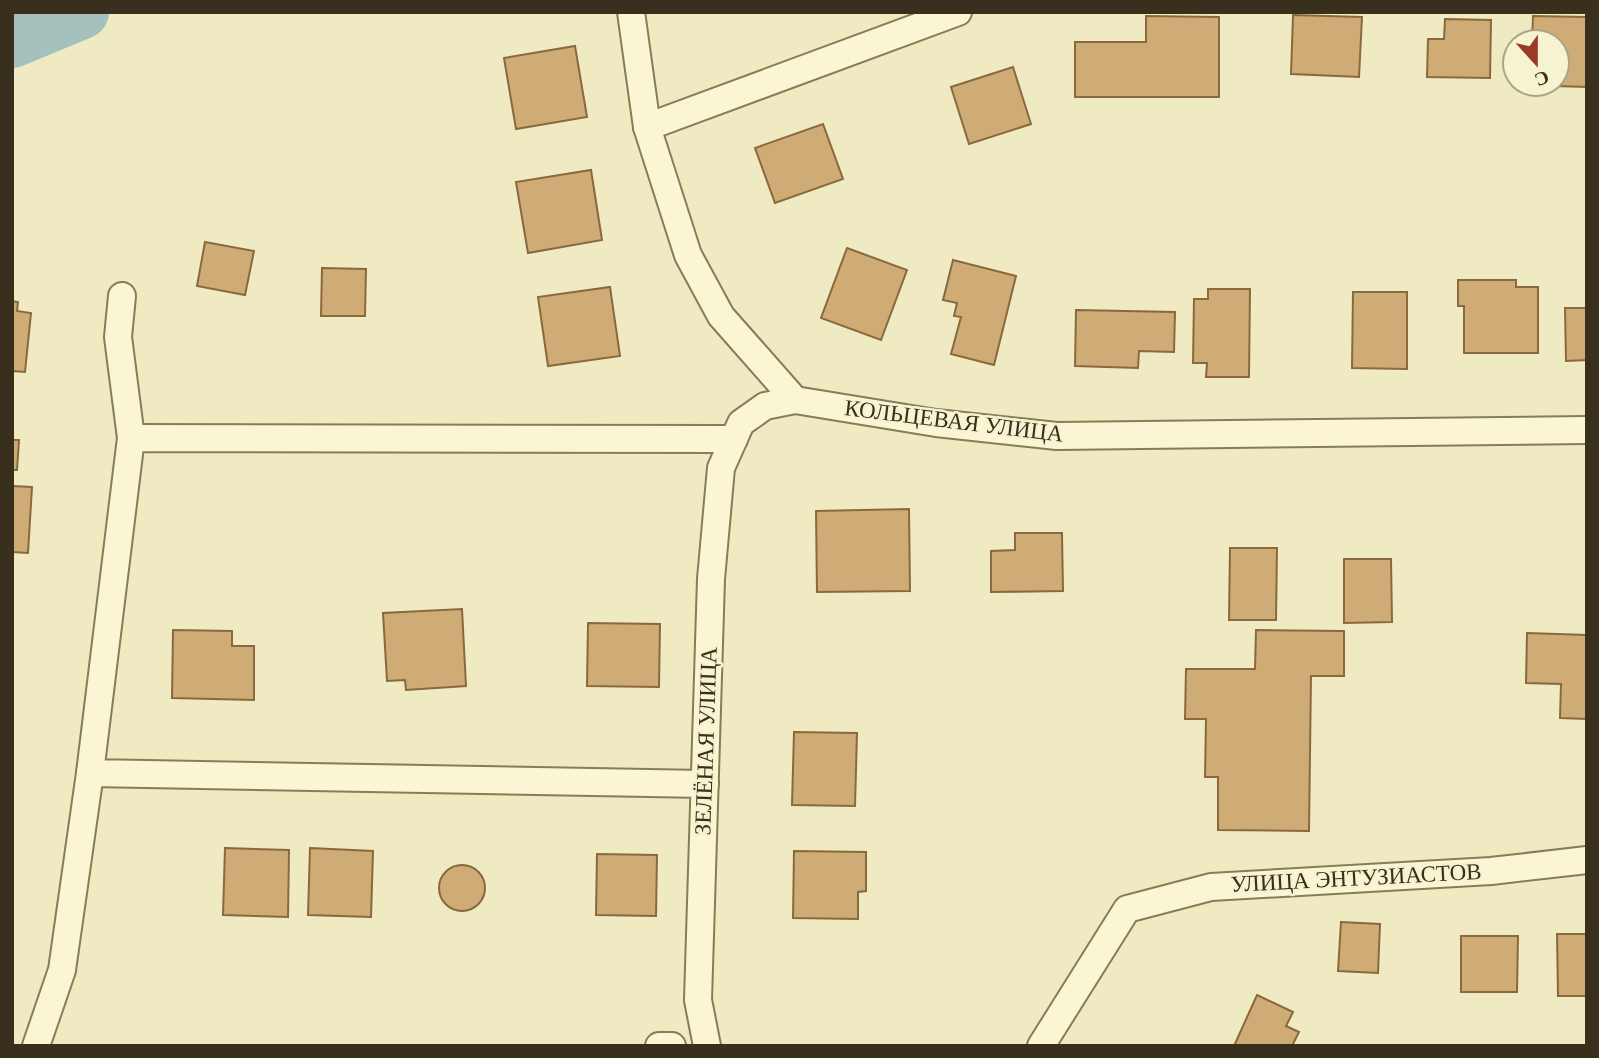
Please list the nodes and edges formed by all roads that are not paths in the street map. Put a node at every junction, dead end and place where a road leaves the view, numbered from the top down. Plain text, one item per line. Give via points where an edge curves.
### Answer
1 (631, 12) edge
2 (958, 12) edge
3 (647, 127) junction
4 (122, 296) dead end
5 (795, 400) junction
6 (1587, 430) edge
7 (131, 438) junction
8 (734, 439) junction
9 (90, 773) junction
10 (705, 784) junction
11 (1587, 860) edge
12 (36, 1046) edge
13 (659, 1046) edge
14 (672, 1046) edge
15 (707, 1046) edge
16 (1041, 1046) edge

1 - 3 street
2 - 3 street
3 - 5 street via 688,255 714,304
4 - 7 street via 118,337
5 - 6 street, КОЛЬЦЕВАЯ УЛИЦА via 936,423 1057,436
5 - 8 street, ЗЕЛЁНАЯ УЛИЦА via 765,406 741,423
7 - 8 street
7 - 9 street
8 - 10 street, ЗЕЛЁНАЯ УЛИЦА via 721,468 711,579
9 - 10 street
9 - 12 street via 62,970
10 - 15 street, ЗЕЛЁНАЯ УЛИЦА via 698,1000
11 - 16 street, УЛИЦА ЭНТУЗИАСТОВ via 1491,871 1211,887 1127,908
13 - 14 street

